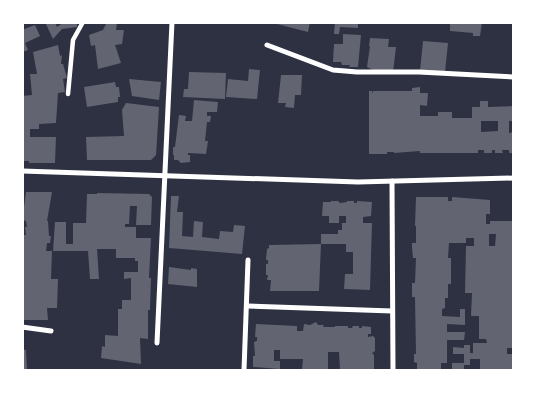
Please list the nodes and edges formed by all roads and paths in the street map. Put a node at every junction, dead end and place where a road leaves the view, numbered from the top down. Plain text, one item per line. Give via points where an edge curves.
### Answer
1 (83, 22) edge
2 (172, 22) edge
3 (267, 45) dead end
4 (514, 77) edge
5 (68, 94) dead end
6 (23, 172) edge
7 (165, 175) junction
8 (514, 178) edge
9 (22, 179) edge
10 (392, 181) junction
11 (248, 260) dead end
12 (247, 306) junction
13 (392, 311) junction
14 (22, 328) edge
15 (50, 331) dead end
16 (158, 343) dead end
17 (244, 370) edge
18 (393, 370) edge

1 - 5 street via 73,40
2 - 7 street
3 - 4 street via 333,70
6 - 7 street
6 - 9 street
7 - 10 street
7 - 16 street
8 - 10 street
10 - 13 street
11 - 12 street
12 - 13 street
12 - 17 street
13 - 18 street
14 - 15 street

